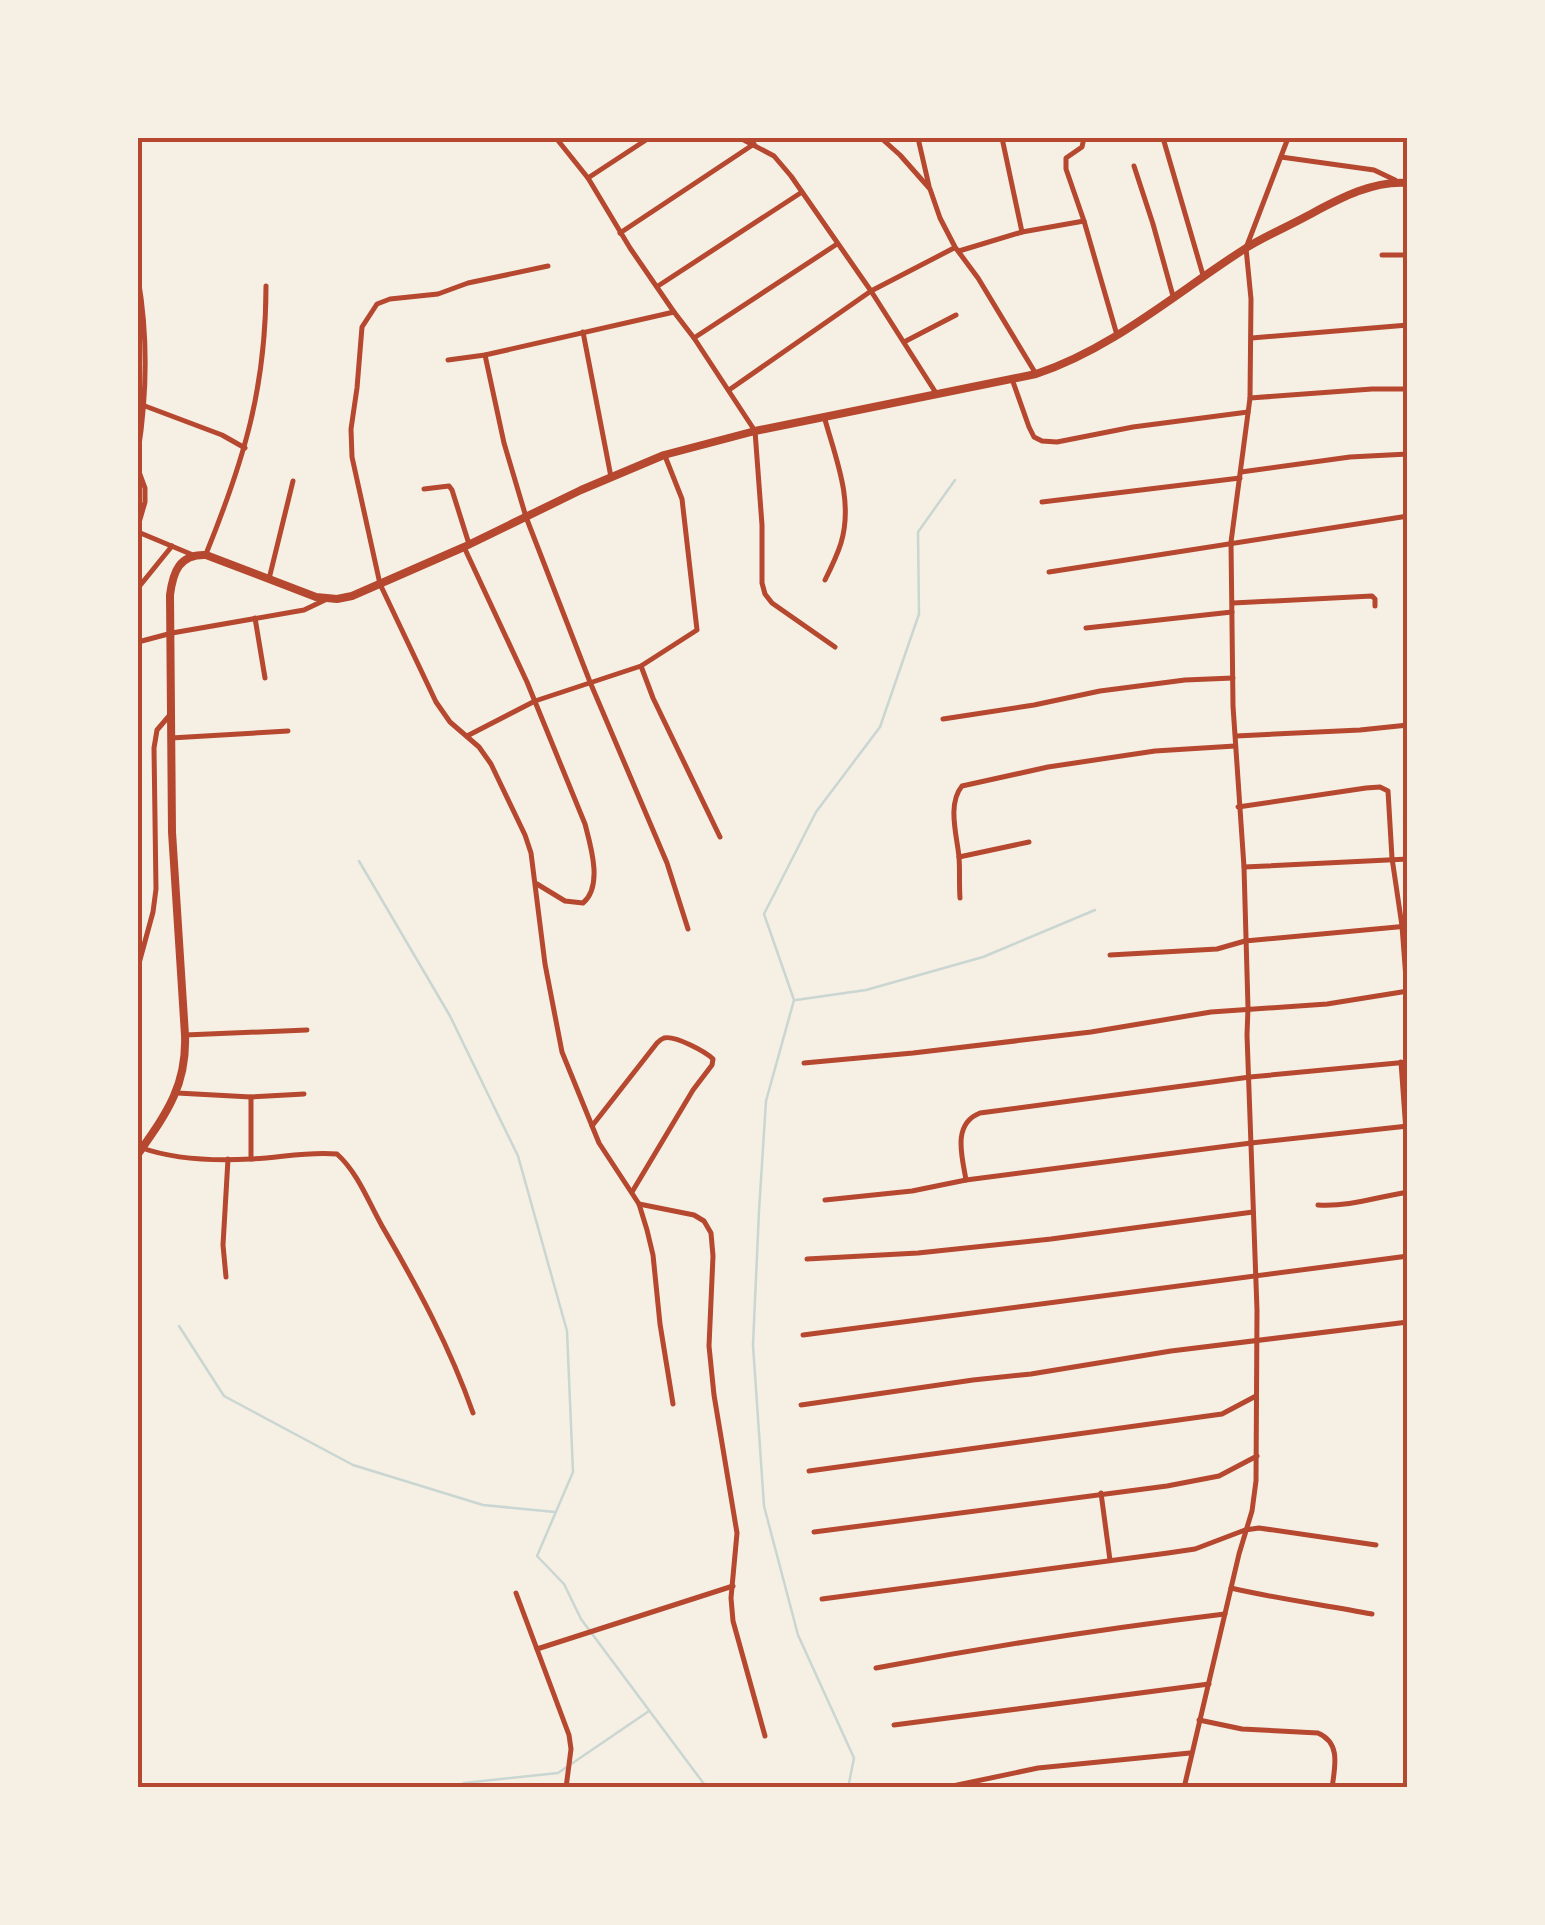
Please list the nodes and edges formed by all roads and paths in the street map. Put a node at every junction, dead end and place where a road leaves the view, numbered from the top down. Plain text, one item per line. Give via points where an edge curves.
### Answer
1 (556, 138) edge
2 (649, 138) edge
3 (740, 138) edge
4 (881, 138) edge
5 (918, 138) edge
6 (1002, 138) edge
7 (1084, 138) edge
8 (1163, 138) edge
9 (1288, 138) edge
10 (754, 144) junction
11 (1281, 156) junction
12 (1134, 166) dead end
13 (588, 178) junction
14 (1403, 183) edge
15 (930, 188) junction
16 (802, 192) junction
17 (1084, 221) junction
18 (620, 232) junction
19 (1022, 232) junction
20 (837, 244) junction
21 (1246, 248) junction
22 (957, 249) junction
23 (1382, 255) dead end
24 (1408, 255) edge
25 (548, 266) dead end
26 (138, 278) edge
27 (1204, 278) junction
28 (266, 286) dead end
29 (657, 287) junction
30 (872, 290) junction
31 (1174, 299) junction
32 (674, 312) junction
33 (956, 315) dead end
34 (1408, 324) edge
35 (583, 332) junction
36 (1118, 335) junction
37 (694, 338) junction
38 (1252, 338) junction
39 (904, 342) junction
40 (141, 348) edge
41 (485, 354) junction
42 (448, 360) dead end
43 (1036, 374) junction
44 (1012, 379) junction
45 (1408, 388) edge
46 (729, 390) junction
47 (936, 393) junction
48 (1250, 398) junction
49 (145, 406) junction
50 (1248, 412) junction
51 (824, 416) junction
52 (755, 431) junction
53 (245, 448) junction
54 (138, 452) edge
55 (1408, 454) edge
56 (664, 455) junction
57 (138, 469) edge
58 (1240, 475) junction
59 (611, 476) junction
60 (293, 481) dead end
61 (424, 489) dead end
62 (1042, 502) dead end
63 (1408, 516) edge
64 (526, 517) junction
65 (138, 529) edge
66 (1231, 542) junction
67 (467, 545) junction
68 (172, 546) junction
69 (206, 554) junction
70 (193, 555) junction
71 (1048, 572) dead end
72 (269, 579) junction
73 (826, 580) dead end
74 (380, 584) junction
75 (138, 588) edge
76 (328, 599) junction
77 (1232, 604) junction
78 (1375, 606) dead end
79 (1232, 612) junction
80 (255, 618) junction
81 (1086, 628) dead end
82 (172, 633) junction
83 (138, 642) edge
84 (835, 647) dead end
85 (641, 666) junction
86 (265, 678) dead end
87 (1233, 678) junction
88 (590, 682) junction
89 (535, 701) junction
90 (171, 714) junction
91 (943, 720) dead end
92 (1408, 725) edge
93 (288, 730) dead end
94 (468, 736) junction
95 (1235, 736) junction
96 (171, 738) junction
97 (1235, 746) junction
98 (1238, 807) junction
99 (720, 838) dead end
100 (1029, 842) dead end
101 (959, 857) junction
102 (1392, 858) junction
103 (1408, 859) edge
104 (1244, 868) junction
105 (534, 882) junction
106 (960, 898) dead end
107 (1404, 926) edge
108 (688, 928) dead end
109 (1245, 941) junction
110 (1110, 955) dead end
111 (138, 967) edge
112 (1407, 992) edge
113 (1248, 1008) junction
114 (307, 1030) dead end
115 (186, 1034) junction
116 (1404, 1062) edge
117 (804, 1064) dead end
118 (1250, 1077) junction
119 (177, 1093) junction
120 (304, 1094) dead end
121 (251, 1097) junction
122 (592, 1126) junction
123 (1406, 1126) edge
124 (1251, 1143) junction
125 (140, 1151) edge
126 (228, 1159) junction
127 (251, 1159) junction
128 (1408, 1160) edge
129 (966, 1180) junction
130 (632, 1192) junction
131 (1408, 1192) edge
132 (825, 1200) dead end
133 (639, 1204) junction
134 (1318, 1205) dead end
135 (1253, 1212) junction
136 (1408, 1256) edge
137 (807, 1259) dead end
138 (1255, 1274) junction
139 (226, 1277) dead end
140 (1408, 1322) edge
141 (803, 1334) dead end
142 (1257, 1342) junction
143 (1256, 1396) junction
144 (673, 1404) dead end
145 (801, 1406) dead end
146 (472, 1413) dead end
147 (1257, 1456) junction
148 (809, 1470) dead end
149 (1101, 1494) junction
150 (1245, 1530) junction
151 (814, 1532) dead end
152 (1376, 1545) dead end
153 (1110, 1560) junction
154 (733, 1586) junction
155 (1232, 1588) junction
156 (516, 1594) dead end
157 (822, 1599) dead end
158 (1225, 1614) junction
159 (1372, 1614) dead end
160 (537, 1648) junction
161 (876, 1668) dead end
162 (1209, 1684) junction
163 (1199, 1720) junction
164 (894, 1726) dead end
165 (765, 1736) dead end
166 (1190, 1754) junction
167 (946, 1787) edge
168 (566, 1788) edge
169 (1184, 1788) edge
170 (1332, 1788) edge

1 - 13 street
2 - 13 street
3 - 10 street
4 - 15 street
5 - 15 street
6 - 19 street
7 - 17 street via 1064,164
8 - 27 street
9 - 11 street
10 - 16 street via 774,156
10 - 18 street
11 - 14 street via 1374,170
11 - 21 street
12 - 31 street
13 - 18 street
14 - 21 street via 1338,200
15 - 22 street
16 - 20 street
16 - 29 street
17 - 19 street
17 - 36 street
18 - 29 street
19 - 22 street
20 - 30 street
20 - 37 street
21 - 27 street
21 - 38 street
22 - 30 street
22 - 43 street
23 - 24 street
25 - 74 street via 390,299 377,304 362,327 352,457
26 - 40 street
27 - 31 street
28 - 53 street via 261,371
29 - 32 street
30 - 39 street
30 - 46 street
31 - 36 street
32 - 35 street
32 - 37 street
33 - 39 street
34 - 38 street
35 - 41 street
35 - 59 street
36 - 43 street
37 - 46 street
38 - 48 street
39 - 47 street
40 - 49 street
41 - 42 street
41 - 64 street
43 - 44 street
44 - 47 street
44 - 50 street via 1029,427 1042,441
45 - 48 street
46 - 52 street
47 - 51 street
48 - 50 street
49 - 53 street
49 - 54 street
50 - 58 street
51 - 52 street
51 - 73 street via 846,507
52 - 56 street
52 - 84 street via 765,594
53 - 69 street
55 - 58 street
56 - 59 street
56 - 85 street via 682,499 697,630
57 - 65 street via 145,488
58 - 62 street
58 - 66 street
59 - 64 street
60 - 72 street
61 - 67 street via 449,486
63 - 66 street
64 - 67 street
64 - 88 street
65 - 68 street
66 - 71 street
66 - 77 street
67 - 74 street
67 - 89 street
68 - 70 street
68 - 75 street
69 - 70 street
69 - 72 street
70 - 82 street via 174,571
72 - 76 street
74 - 76 street
74 - 94 street via 436,702
76 - 80 street
77 - 78 street via 1372,596
77 - 79 street
79 - 81 street
79 - 87 street
80 - 82 street
80 - 86 street
82 - 83 street
82 - 90 street
85 - 88 street
85 - 99 street
87 - 91 street via 1100,690
87 - 95 street
88 - 89 street
88 - 108 street via 668,863
89 - 94 street
89 - 105 street via 585,824 594,870 583,903 565,901
90 - 96 street
90 - 111 street via 158,730 152,762 156,889
92 - 95 street
93 - 96 street
94 - 105 street via 490,764 525,835
95 - 97 street
96 - 115 street
97 - 98 street
97 - 101 street via 1155,751 962,786 954,818
98 - 102 street via 1385,788
98 - 104 street
100 - 101 street
101 - 106 street
102 - 103 street
102 - 104 street
102 - 107 street
104 - 109 street
105 - 122 street via 562,1052
107 - 109 street
107 - 112 street
109 - 110 street via 1217,949
109 - 113 street
112 - 113 street
113 - 117 street
113 - 118 street
114 - 115 street
115 - 119 street
116 - 118 street
116 - 123 street
118 - 124 street
118 - 129 street via 980,1113 962,1132
119 - 121 street
119 - 125 street
120 - 121 street
121 - 127 street
122 - 130 street
122 - 130 street via 663,1038 713,1059
123 - 124 street
123 - 128 street
124 - 129 street
124 - 135 street
125 - 126 street
126 - 127 street
126 - 139 street
127 - 146 street via 327,1153 344,1161 434,1318
129 - 132 street
130 - 133 street
131 - 134 street via 1349,1206
133 - 144 street via 653,1255
133 - 154 street via 694,1215 711,1232 709,1346 737,1533
135 - 137 street via 1051,1240
135 - 138 street
136 - 138 street
138 - 141 street
138 - 142 street
140 - 142 street
142 - 143 street
142 - 145 street
143 - 147 street
143 - 148 street via 1222,1414
147 - 149 street via 1219,1476
147 - 150 street
149 - 151 street
149 - 153 street
150 - 152 street
150 - 153 street via 1195,1548
150 - 155 street
153 - 157 street
154 - 160 street
154 - 165 street via 733,1621
155 - 158 street
155 - 159 street
156 - 160 street
158 - 161 street
158 - 162 street
160 - 168 street via 569,1735
162 - 163 street
162 - 164 street
163 - 166 street
163 - 170 street via 1328,1738 1335,1759
166 - 167 street via 1038,1768
166 - 169 street

